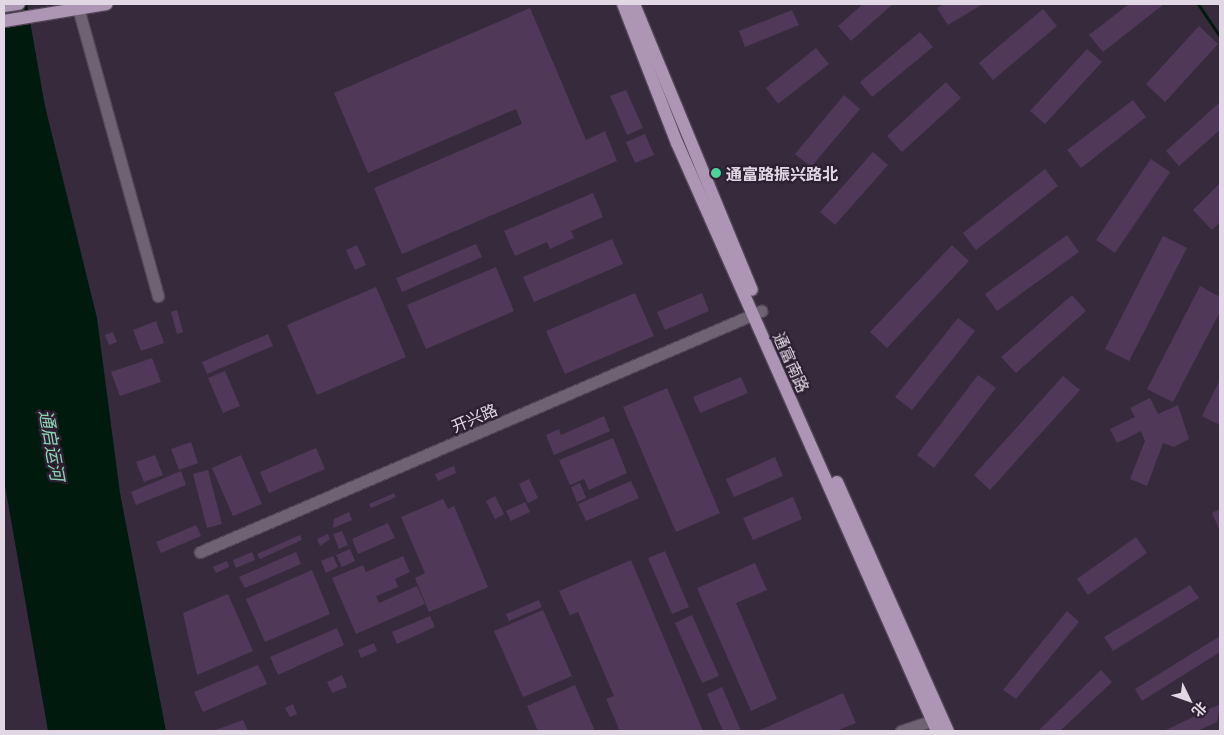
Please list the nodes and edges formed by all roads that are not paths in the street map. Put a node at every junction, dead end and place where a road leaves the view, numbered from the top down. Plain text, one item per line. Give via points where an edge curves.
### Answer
1 (20, 4) edge
2 (108, 4) edge
3 (623, 4) edge
4 (634, 4) edge
5 (4, 6) edge
6 (77, 6) edge
7 (4, 21) edge
8 (158, 296) dead end
9 (757, 313) junction
10 (200, 552) dead end
11 (937, 723) edge
12 (901, 731) edge
13 (948, 731) edge

1 - 5 main road
2 - 6 main road
3 - 9 main road, 通富南路 via 677,143
4 - 9 main road, 通富南路
6 - 7 main road
6 - 8 street
9 - 10 street, 开兴路
9 - 11 main road, 通富南路
11 - 12 street
11 - 13 main road, 通富南路

